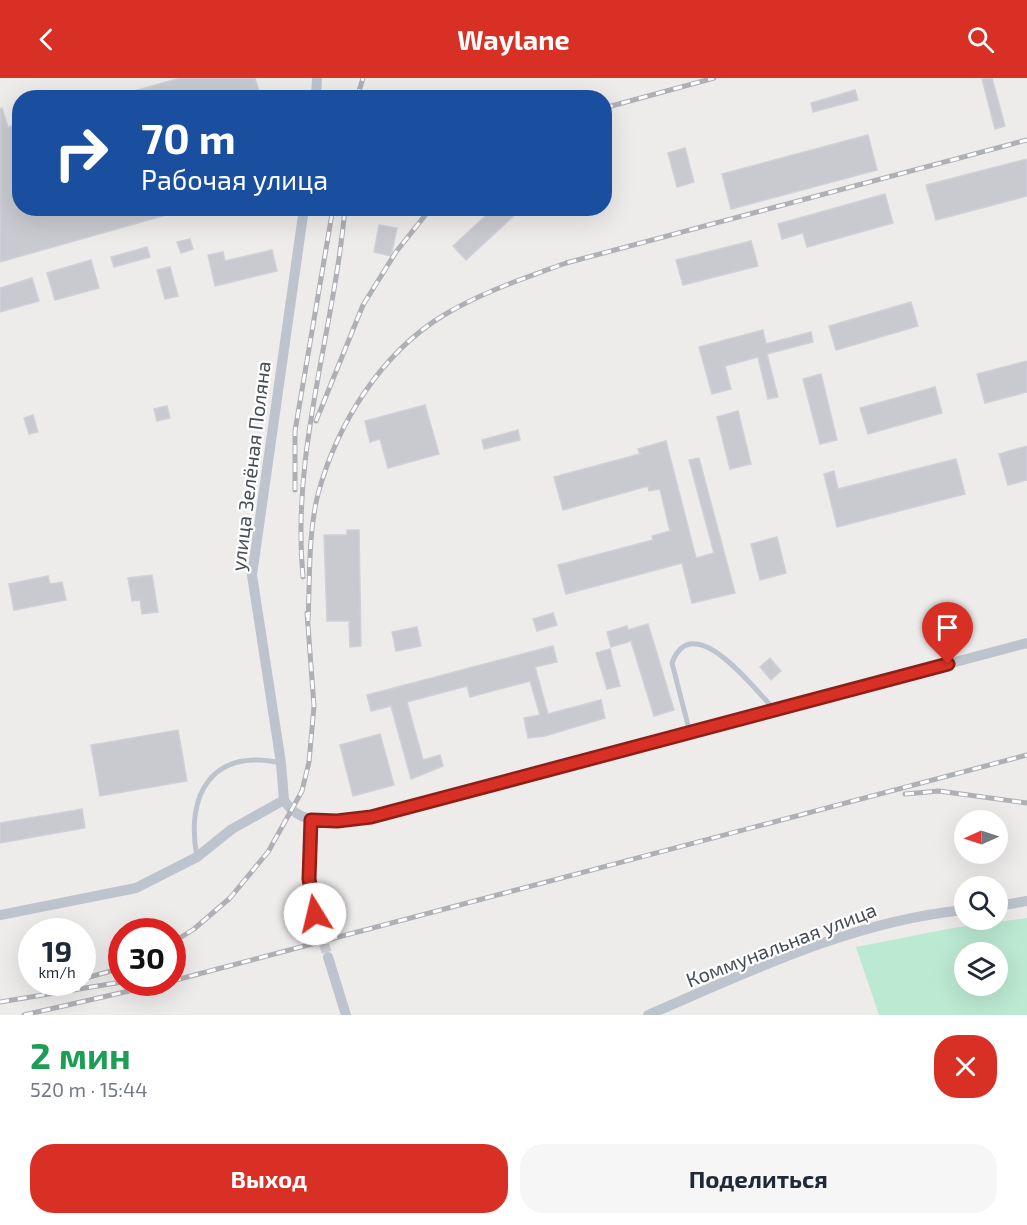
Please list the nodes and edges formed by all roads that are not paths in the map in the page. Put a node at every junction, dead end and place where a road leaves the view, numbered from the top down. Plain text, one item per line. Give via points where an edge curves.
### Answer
1 (303, 216) edge
2 (1027, 643) edge
3 (775, 710) junction
4 (690, 733) junction
5 (281, 763) junction
6 (284, 800) junction
7 (311, 820) junction
8 (197, 857) junction
9 (1027, 901) edge
10 (1008, 904) edge
11 (954, 911) edge
12 (315, 914) tunnel mouth
13 (0, 915) edge
14 (328, 957) tunnel mouth
15 (346, 1015) edge
16 (648, 1015) edge

1 - 5 street, улица Зелёная Поляна via 252,574
2 - 3 street
3 - 4 street
3 - 4 lane via 714,649 691,643 682,647 672,663
4 - 7 street via 371,817
5 - 6 street, улица Зелёная Поляна
5 - 8 lane via 263,759 243,761 208,779 196,800 193,816
6 - 7 street via 290,809
6 - 8 street via 232,829
7 - 12 street via 309,879
8 - 13 street via 136,888
9 - 10 street
11 - 16 street, Коммунальная улица via 912,916 862,930 733,978
14 - 15 street

